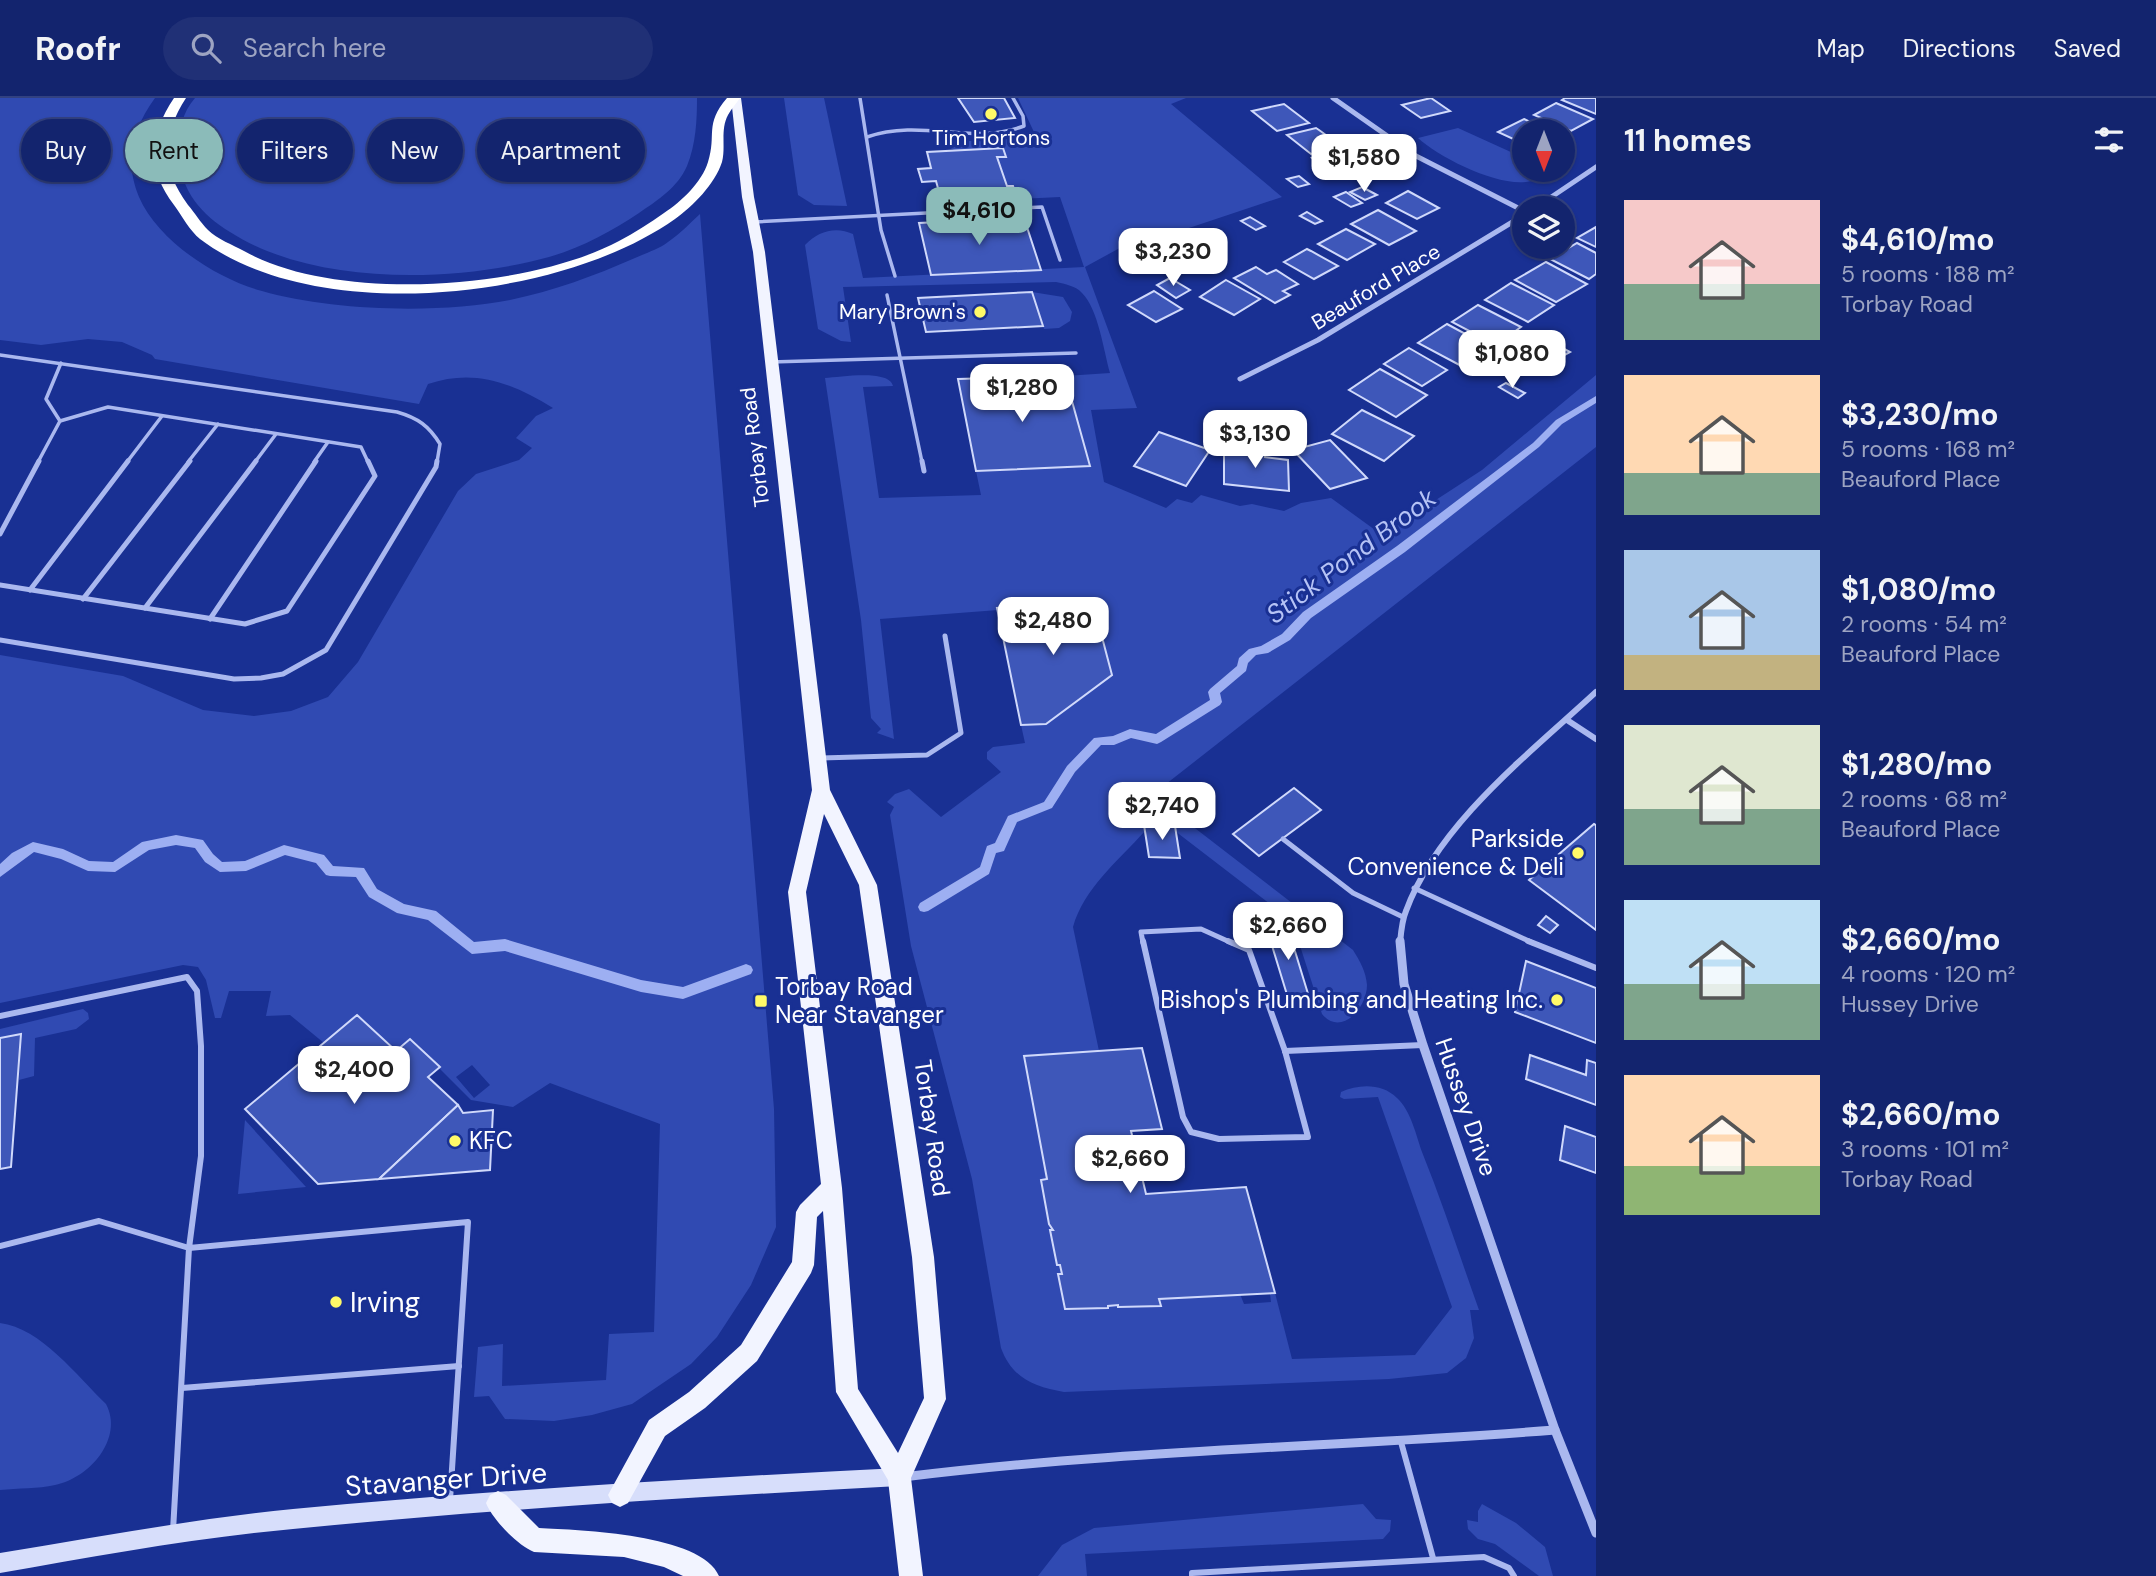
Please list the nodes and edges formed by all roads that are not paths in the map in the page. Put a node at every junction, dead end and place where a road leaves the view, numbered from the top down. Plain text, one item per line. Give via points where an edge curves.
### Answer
1 (180, 98) edge
2 (735, 98) edge
3 (860, 98) edge
4 (1013, 98) edge
5 (1333, 98) edge
6 (867, 137) junction
7 (1596, 167) edge
8 (1553, 196) edge
9 (1512, 207) edge
10 (878, 214) junction
11 (1512, 220) edge
12 (754, 222) junction
13 (1060, 260) dead end
14 (895, 276) dead end
15 (887, 295) dead end
16 (1076, 353) dead end
17 (0, 355) edge
18 (900, 358) junction
19 (771, 362) junction
20 (61, 363) junction
21 (1240, 379) dead end
22 (162, 415) junction
23 (60, 421) junction
24 (218, 425) junction
25 (276, 433) junction
26 (328, 442) junction
27 (924, 471) dead end
28 (3, 526) edge
29 (0, 534) edge
30 (0, 585) edge
31 (30, 590) junction
32 (83, 598) junction
33 (145, 608) junction
34 (210, 619) junction
35 (945, 636) dead end
36 (0, 640) edge
37 (1596, 692) edge
38 (1567, 720) junction
39 (1596, 739) edge
40 (818, 758) junction
41 (821, 790) junction
42 (1283, 839) dead end
43 (1415, 888) junction
44 (1403, 917) junction
45 (1596, 968) edge
46 (0, 1016) edge
47 (1423, 1045) junction
48 (1285, 1051) junction
49 (832, 1188) junction
50 (0, 1246) edge
51 (189, 1248) junction
52 (459, 1366) junction
53 (182, 1388) junction
54 (1555, 1430) junction
55 (1401, 1442) junction
56 (899, 1478) junction
57 (620, 1495) junction
58 (498, 1503) junction
59 (449, 1507) junction
60 (1596, 1533) edge
61 (173, 1534) junction
62 (1433, 1558) junction
63 (0, 1563) edge
64 (707, 1576) edge
65 (911, 1576) edge
66 (1192, 1576) edge
67 (1514, 1576) edge

1 - 2 highway via 165,125 159,153 162,174 184,214 204,233 229,251 298,277 350,286 430,290 532,276 628,243 670,216 701,184 715,163 719,118
2 - 12 main road, Torbay Road
3 - 6 lane
4 - 6 lane via 1024,126 1014,131 966,134 896,127
5 - 9 street via 1416,156
6 - 10 lane
7 - 8 street
10 - 12 lane
10 - 13 lane via 1042,207
10 - 14 lane
11 - 21 street, Beauford Place via 1318,340
12 - 19 main road, Torbay Road
15 - 18 lane
16 - 18 lane
17 - 20 lane
18 - 19 lane
18 - 27 lane
19 - 40 main road, Torbay Road
20 - 23 lane via 46,399
20 - 36 lane via 409,415 429,425 440,444 436,467 326,650 299,670 263,680 234,680
22 - 23 lane via 108,407
22 - 24 lane
22 - 31 lane
23 - 28 lane
24 - 25 lane
24 - 32 lane
25 - 26 lane
25 - 33 lane
26 - 34 lane
26 - 34 lane via 361,447 375,475 287,611 245,624
28 - 29 lane
30 - 31 lane
31 - 32 lane
32 - 33 lane
33 - 34 lane
35 - 40 lane via 961,733 928,755
37 - 38 street, Hussey Drive
38 - 39 street
38 - 43 street, Hussey Drive via 1439,849
40 - 41 main road, Torbay Road
41 - 49 main road, Torbay Road via 797,892
41 - 56 main road, Torbay Road via 868,885 922,1256 935,1399
42 - 44 lane via 1353,893
43 - 44 street, Hussey Drive
43 - 45 lane
44 - 47 street, Hussey Drive via 1399,944 1404,986
46 - 51 lane via 187,977 198,990 201,1156
47 - 48 lane
47 - 54 street, Hussey Drive
48 - 48 lane via 1248,950 1201,929 1141,932 1182,1117 1191,1132 1219,1139 1308,1137
49 - 56 main road, Torbay Road via 848,1392
49 - 57 main road via 807,1212 803,1265 749,1353 697,1400 657,1428
50 - 51 lane via 99,1221
51 - 52 lane via 468,1222
51 - 53 lane
52 - 53 lane
52 - 59 lane
53 - 61 lane
54 - 55 street
54 - 60 street, Hussey Drive
55 - 56 street via 1014,1463
55 - 62 lane
56 - 57 street, Stavanger Drive
56 - 65 main road, Torbay Road
57 - 58 street, Stavanger Drive
58 - 59 street, Stavanger Drive
58 - 64 main road via 534,1540 647,1548
59 - 61 street, Stavanger Drive
61 - 63 street, Stavanger Drive
62 - 66 lane
62 - 67 lane via 1484,1557 1509,1568

